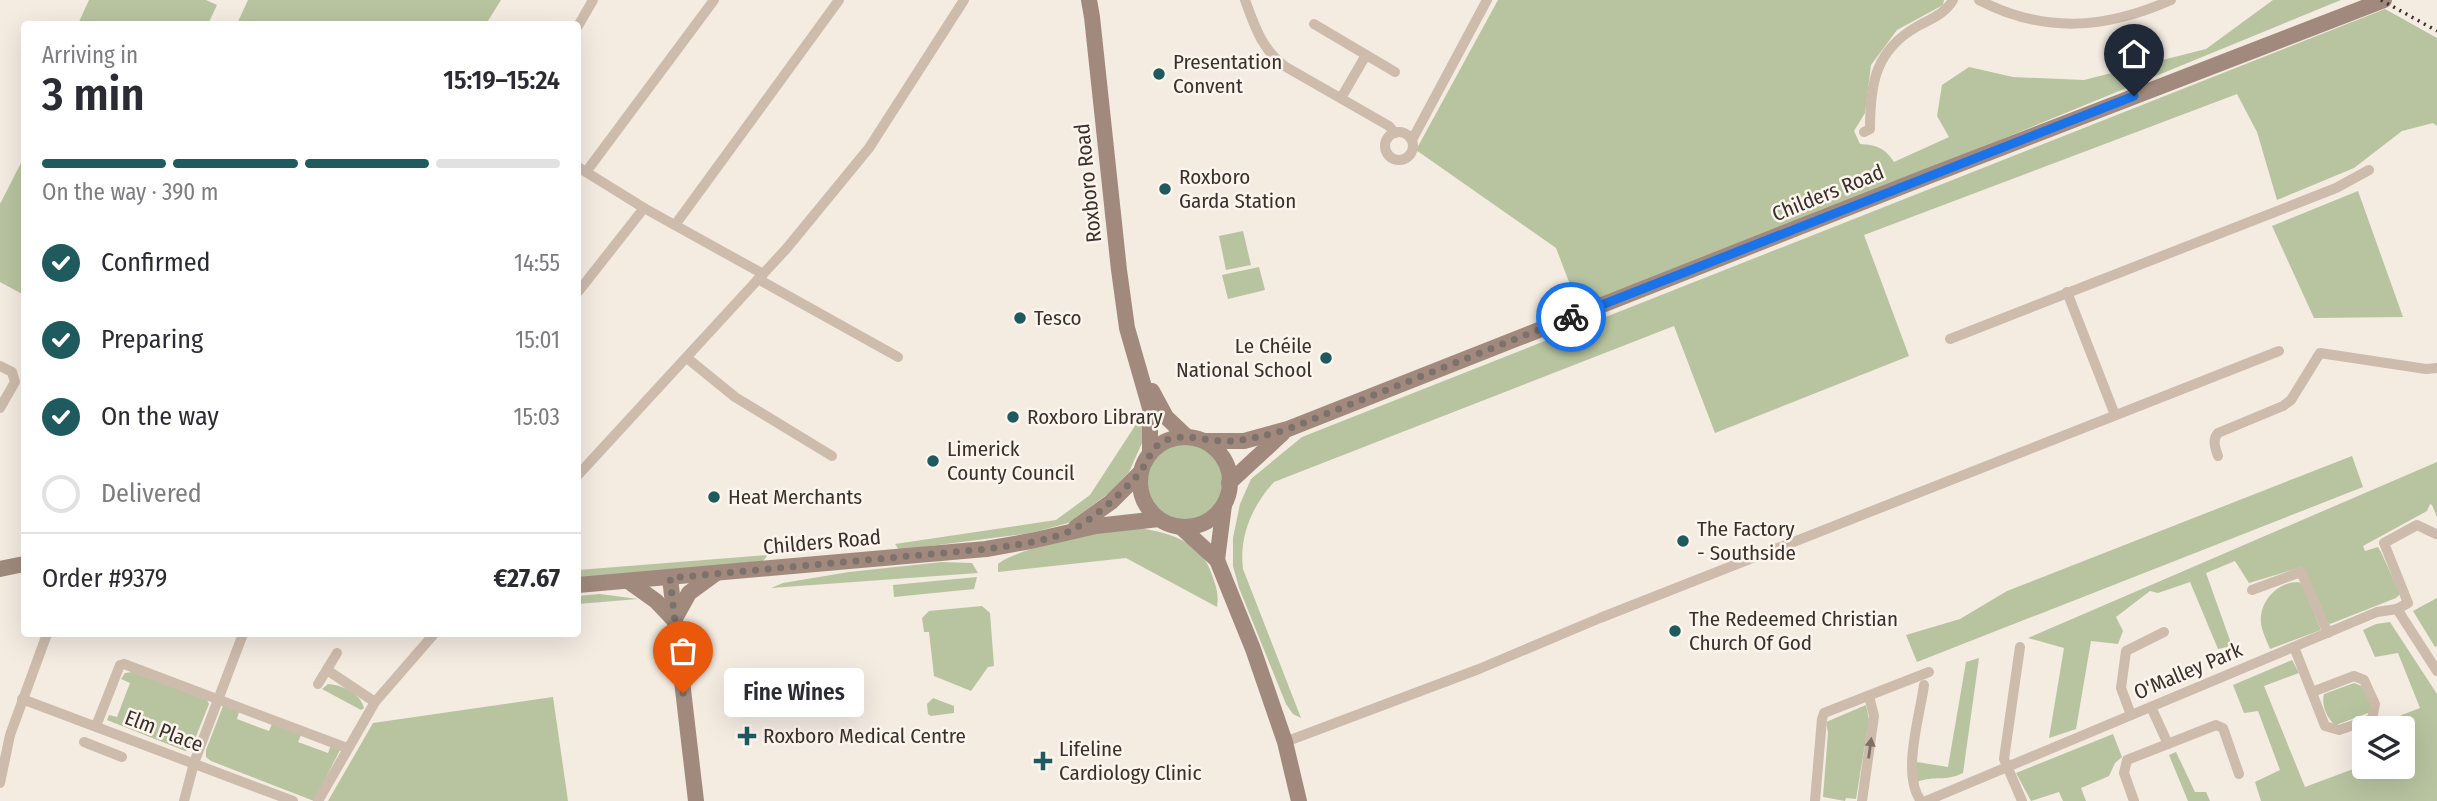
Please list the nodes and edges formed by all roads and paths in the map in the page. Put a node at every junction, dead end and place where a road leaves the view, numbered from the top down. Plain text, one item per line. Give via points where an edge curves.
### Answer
1 (593, 0) edge
2 (714, 0) edge
3 (839, 0) edge
4 (1089, 0) edge
5 (1245, 0) edge
6 (1487, 0) edge
7 (1953, 0) edge
8 (1979, 0) edge
9 (2171, 0) edge
10 (2384, 0) edge
11 (960, 1) edge
12 (581, 21) edge
13 (1314, 24) dead end
14 (1366, 55) junction
15 (1395, 72) dead end
16 (1341, 98) junction
17 (1864, 132) dead end
18 (1395, 133) junction
19 (1412, 140) junction
20 (582, 170) edge
21 (2370, 170) dead end
22 (644, 208) junction
23 (675, 225) junction
24 (761, 276) junction
25 (581, 288) edge
26 (2067, 292) junction
27 (1950, 339) dead end
28 (2279, 351) dead end
29 (898, 357) dead end
30 (687, 358) junction
31 (1138, 359) junction
32 (0, 366) edge
33 (2437, 368) edge
34 (0, 408) edge
35 (2115, 415) junction
36 (1288, 429) junction
37 (1186, 436) junction
38 (1204, 440) junction
39 (1150, 453) junction
40 (832, 456) dead end
41 (2218, 456) dead end
42 (581, 472) edge
43 (1141, 472) junction
44 (1229, 482) junction
45 (1225, 502) junction
46 (1159, 519) junction
47 (1182, 528) junction
48 (1068, 532) junction
49 (2436, 534) edge
50 (1217, 559) junction
51 (21, 565) edge
52 (0, 569) edge
53 (716, 573) junction
54 (670, 578) junction
55 (628, 581) junction
56 (581, 585) edge
57 (2252, 590) dead end
58 (2398, 609) junction
59 (674, 620) junction
60 (2164, 632) dead end
61 (2328, 633) junction
62 (46, 637) edge
63 (242, 637) edge
64 (431, 637) edge
65 (2294, 647) junction
66 (2020, 648) dead end
67 (337, 653) dead end
68 (327, 670) junction
69 (2437, 671) edge
70 (1929, 672) dead end
71 (318, 684) dead end
72 (1924, 685) dead end
73 (2312, 692) junction
74 (1869, 696) junction
75 (22, 699) junction
76 (218, 699) junction
77 (375, 702) junction
78 (2151, 707) junction
79 (2131, 715) junction
80 (96, 726) junction
81 (112, 732) junction
82 (1285, 741) junction
83 (84, 742) dead end
84 (2168, 744) junction
85 (347, 748) junction
86 (105, 750) junction
87 (122, 757) dead end
88 (194, 763) junction
89 (2008, 767) junction
90 (2239, 774) dead end
91 (0, 783) edge
92 (184, 801) edge
93 (293, 801) edge
94 (318, 801) edge
95 (696, 801) edge
96 (1299, 801) edge
97 (1815, 801) edge
98 (1862, 801) edge
99 (1921, 801) edge
100 (1926, 801) edge
101 (2022, 801) edge
102 (2134, 801) edge

1 - 12 street
2 - 20 street
3 - 23 street
4 - 31 main road, Roxboro Road via 1120,281
5 - 16 street via 1258,36 1272,56
6 - 19 street
7 - 17 street via 1941,13 1907,33 1882,60 1872,89 1870,129
8 - 9 street via 2016,14 2084,25 2135,15
10 - 36 main road, Childers Road
11 - 24 street via 869,148
13 - 14 street
14 - 15 street
14 - 16 street
16 - 18 street
18 - 19 street
18 - 19 street via 1385,146 1395,160 1410,155
20 - 22 street
21 - 26 street via 2336,188
22 - 23 street
22 - 25 street
23 - 24 street
24 - 29 street
24 - 30 street
26 - 27 street
26 - 35 street
28 - 35 street
30 - 40 street via 735,397
30 - 42 street
31 - 37 main road, Roxboro Road via 1160,408
31 - 39 main road, Roxboro Road via 1150,408
32 - 34 street via 12,372 15,382
33 - 41 street via 2320,353 2291,400 2214,437
35 - 82 street via 1479,669
36 - 38 main road, Childers Road via 1244,441
36 - 44 main road, Childers Road
37 - 38 main road
37 - 39 main road via 1166,440
38 - 44 main road via 1226,463
39 - 43 main road
43 - 46 main road via 1143,498
43 - 48 main road, Childers Road via 1111,502
44 - 45 main road
45 - 47 main road via 1208,521
45 - 50 main road
46 - 47 main road
46 - 48 main road, Childers Road
47 - 50 main road
48 - 53 main road, Childers Road via 986,549
49 - 58 street via 2417,525 2384,543 2408,603
50 - 82 main road
51 - 52 main road
53 - 54 main road, Childers Road
53 - 59 main road via 689,593
54 - 55 main road, Childers Road
54 - 59 main road
55 - 56 main road, Childers Road
55 - 59 main road
57 - 61 street via 2301,572
58 - 61 street, O'Malley Park via 2377,612
58 - 69 street
59 - 95 main road
60 - 79 street via 2126,651 2121,688
61 - 65 street, O'Malley Park
62 - 75 street
63 - 76 street
64 - 77 street
65 - 73 street
65 - 78 street, O'Malley Park
66 - 89 street via 2004,759
67 - 68 street
68 - 71 street
68 - 77 street
70 - 74 street
72 - 99 street via 1911,772
73 - 73 street via 2354,676 2364,680 2375,704 2372,719 2339,730 2325,726
74 - 97 street via 1824,713
98 -> 74 street via 1874,716
75 - 80 street, Elm Place
75 - 91 street
76 - 80 street via 124,664
76 - 85 street
76 - 88 street
77 - 85 street
78 - 79 street, O'Malley Park
78 - 84 street
79 - 89 street, O'Malley Park
80 - 81 street, Elm Place
81 - 86 street
81 - 88 street, Elm Place
82 - 96 main road
83 - 86 street
84 - 90 street via 2216,725 2223,729
84 - 102 street via 2127,760 2124,773
85 - 94 street
86 - 87 street
88 - 92 street
88 - 93 street, Elm Place
89 - 100 street, O'Malley Park
89 - 101 street

